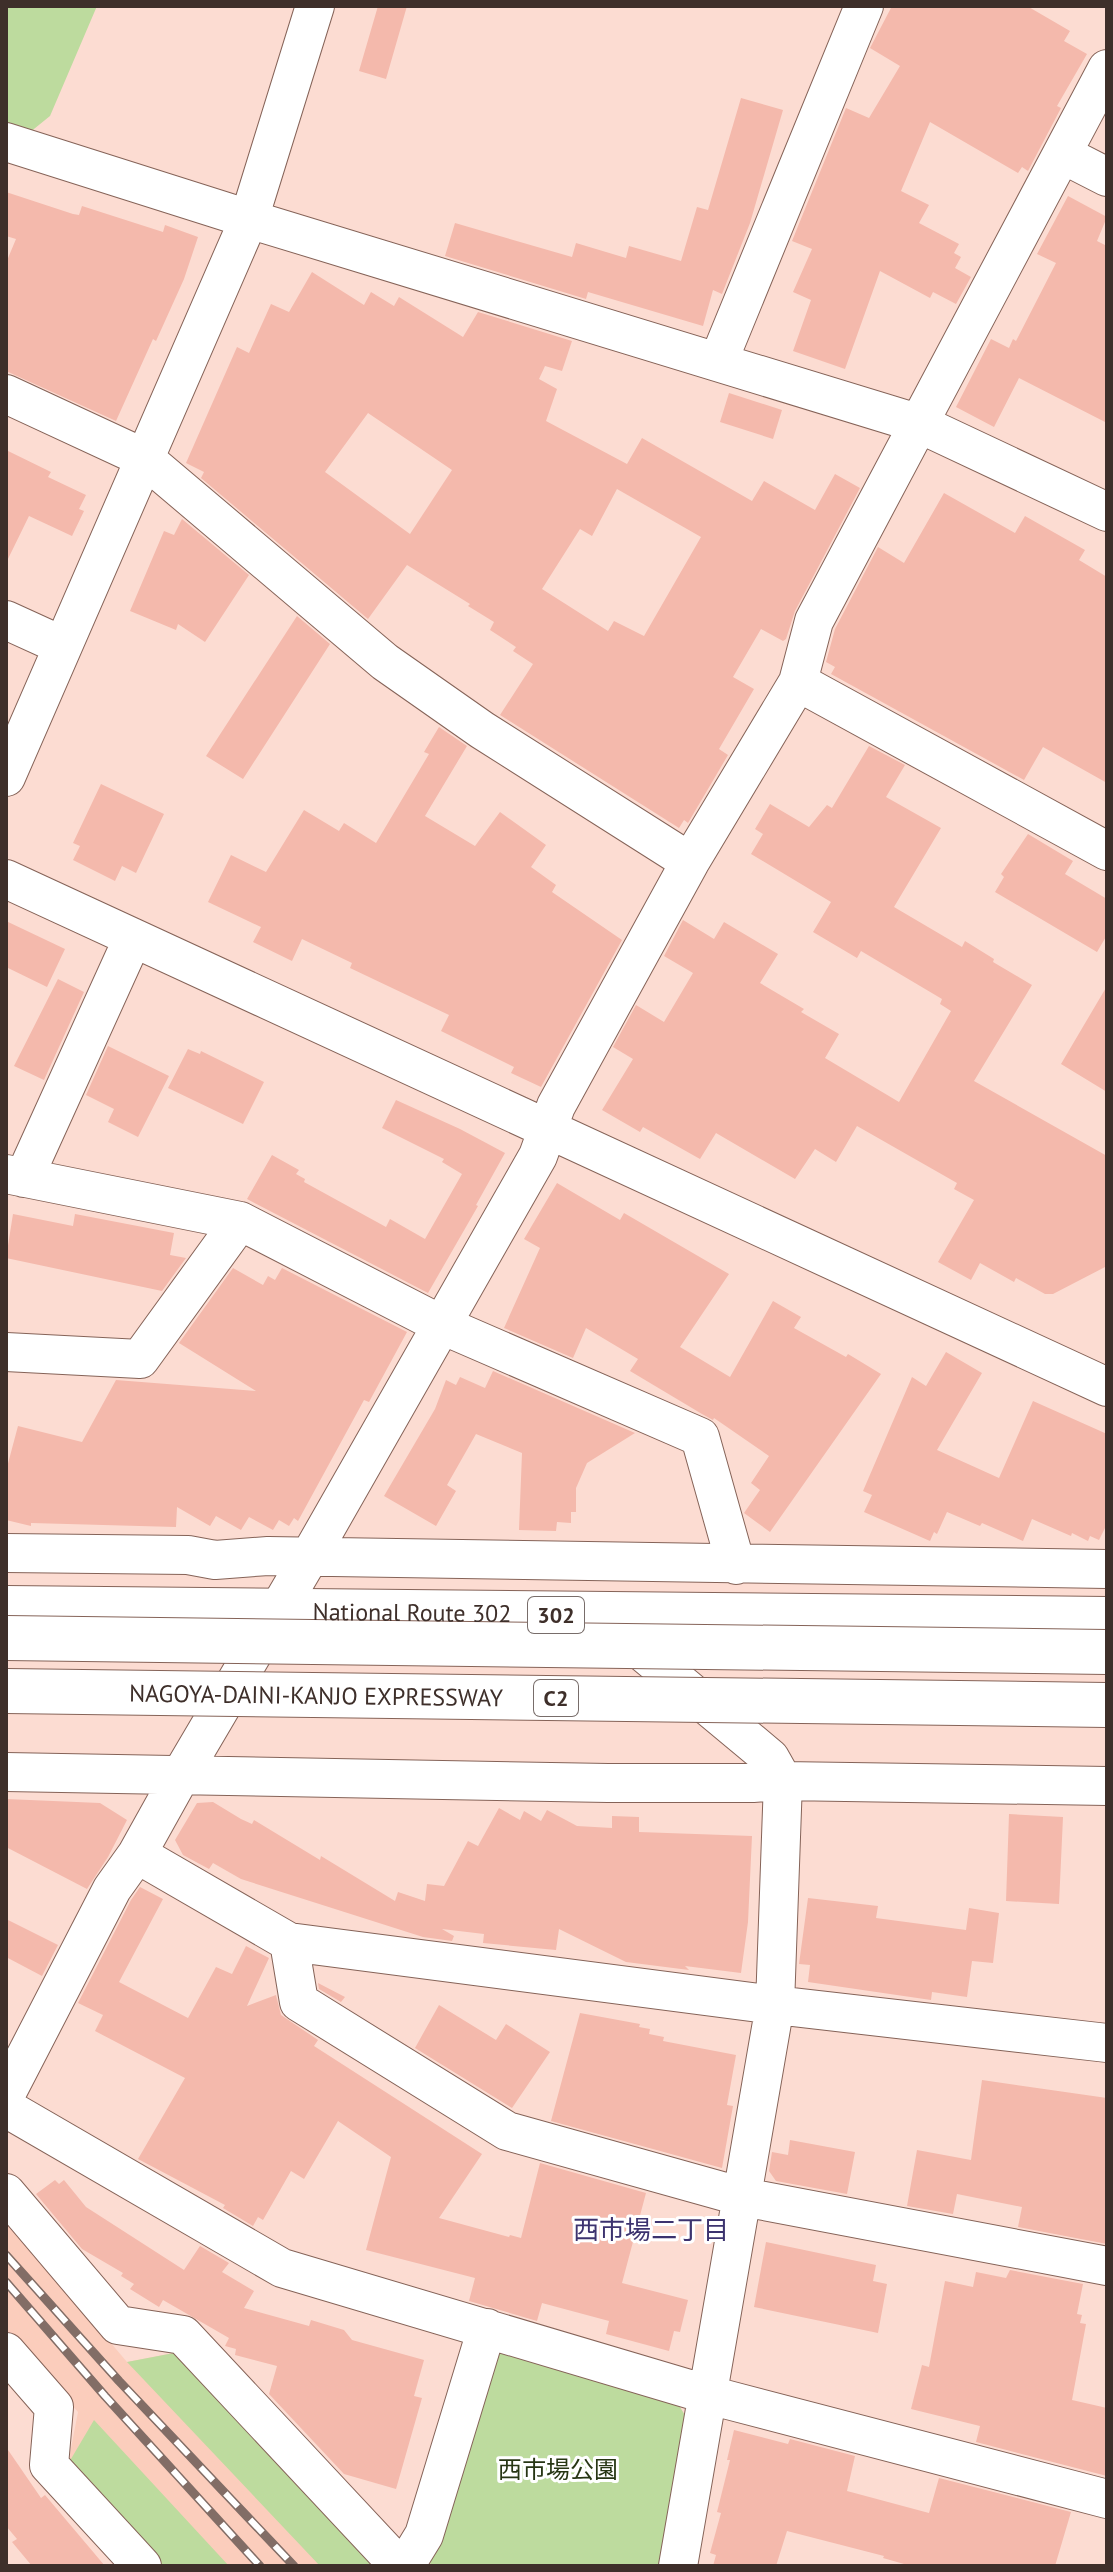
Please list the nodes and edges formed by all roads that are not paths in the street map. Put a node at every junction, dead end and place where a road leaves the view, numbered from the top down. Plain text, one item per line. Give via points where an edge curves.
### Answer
1 (315, 6) edge
2 (864, 6) edge
3 (1107, 69) edge
4 (6, 142) edge
5 (1062, 154) junction
6 (1107, 177) edge
7 (249, 219) junction
8 (718, 362) junction
9 (6, 394) edge
10 (920, 424) junction
11 (144, 458) junction
12 (1107, 512) edge
13 (6, 620) edge
14 (63, 646) junction
15 (798, 682) junction
16 (6, 777) edge
17 (1107, 851) edge
18 (690, 862) junction
19 (6, 879) edge
20 (133, 938) junction
21 (548, 1129) junction
22 (15, 1176) edge
23 (240, 1221) junction
24 (442, 1325) junction
25 (6, 1352) edge
26 (1107, 1387) edge
27 (6, 1553) edge
28 (310, 1556) junction
29 (644, 1563) junction
30 (736, 1565) junction
31 (1005, 1568) junction
32 (1107, 1569) edge
33 (6, 1608) edge
34 (277, 1611) junction
35 (592, 1615) junction
36 (1063, 1619) junction
37 (1107, 1619) edge
38 (6, 1638) edge
39 (1107, 1652) edge
40 (6, 1691) edge
41 (1107, 1705) edge
42 (6, 1772) edge
43 (181, 1775) junction
44 (783, 1781) junction
45 (1107, 1786) edge
46 (137, 1854) junction
47 (289, 1942) junction
48 (775, 2005) junction
49 (1107, 2043) edge
50 (6, 2094) edge
51 (6, 2108) edge
52 (6, 2193) edge
53 (743, 2197) junction
54 (1107, 2266) edge
55 (487, 2328) junction
56 (6, 2352) edge
57 (709, 2395) junction
58 (1107, 2499) edge
59 (142, 2566) edge
60 (402, 2566) edge
61 (678, 2566) edge

1 - 7 street
2 - 8 street
3 - 5 street
4 - 7 street
5 - 6 street
5 - 10 street
7 - 8 street
7 - 11 street
8 - 10 street
9 - 11 street
10 - 12 street
10 - 15 street via 814,621
11 - 14 street
11 - 18 street via 385,662
13 - 14 street
14 - 16 street
15 - 17 street
15 - 18 street
18 - 21 street
19 - 20 street
20 - 21 street
20 - 22 street
21 - 24 street via 538,1156
21 - 26 street
22 - 23 street
23 - 24 street
23 - 25 street via 140,1359
24 - 28 street
24 - 30 street via 700,1437
27 - 28 street via 188,1555 215,1560
28 - 29 street
28 - 34 street
29 - 30 street
29 - 35 street
30 - 31 street
31 - 32 street
31 - 36 street
33 - 34 highway, National Route 302 / 302
34 - 35 highway, National Route 302 / 302
34 - 43 street
35 - 36 highway, National Route 302 / 302
35 - 44 street via 770,1758
36 - 37 highway, National Route 302 / 302
38 - 39 highway, C2, bridge
40 - 41 highway, NAGOYA-DAINI-KANJO EXPRESSWAY / C2, bridge
42 - 43 street
43 - 44 street
43 - 46 street
44 - 45 street
44 - 48 street
46 - 47 street
46 - 50 street via 112,1889
47 - 48 street
47 - 53 street via 299,2002 507,2131
48 - 49 street
48 - 53 street
51 - 55 street via 282,2268
52 - 60 street via 118,2325 183,2335
53 - 54 street
53 - 57 street
55 - 57 street
55 - 60 street via 424,2535
56 - 59 street via 54,2407 49,2465
57 - 58 street
57 - 61 street

